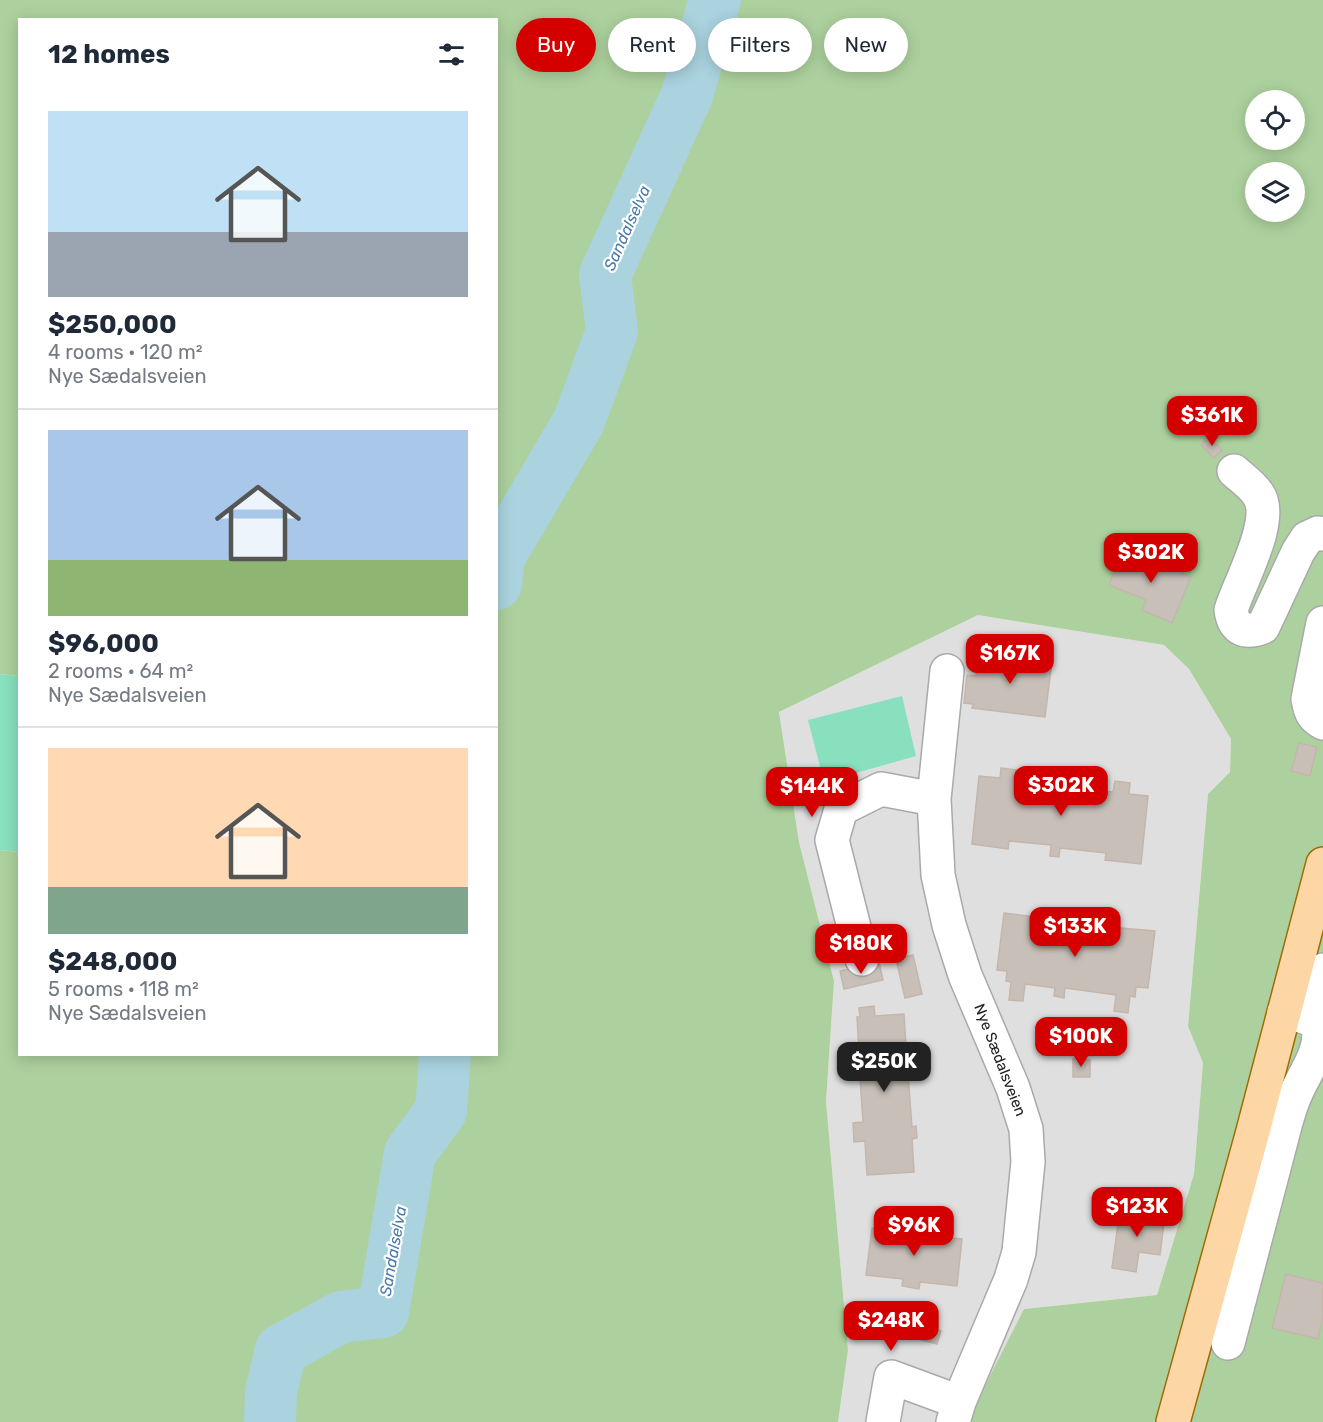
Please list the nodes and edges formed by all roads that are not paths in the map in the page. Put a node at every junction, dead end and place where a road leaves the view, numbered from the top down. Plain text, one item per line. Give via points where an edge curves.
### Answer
1 (1234, 471) dead end
2 (1323, 534) edge
3 (1323, 623) edge
4 (947, 671) dead end
5 (1323, 723) edge
6 (934, 799) junction
7 (1323, 864) edge
8 (862, 959) dead end
9 (1323, 970) edge
10 (1297, 1015) junction
11 (1228, 1343) dead end
12 (956, 1412) edge
13 (883, 1422) edge
14 (1173, 1422) edge

1 - 2 street via 1259,495 1263,508 1260,533 1231,610 1233,622 1241,629 1263,627 1307,538
3 - 5 street via 1308,699 1315,719
4 - 6 street, Nye Sædalsveien
6 - 8 street via 881,789 841,809 832,840
6 - 12 street, Nye Sædalsveien via 938,875 949,925 965,975 1013,1088 1026,1129 1028,1162 1019,1252
7 - 10 main road
9 - 10 street
10 - 11 street via 1318,1026 1322,1037 1320,1051 1297,1091 1286,1122
10 - 14 main road via 1252,1135
12 - 13 street via 891,1377

